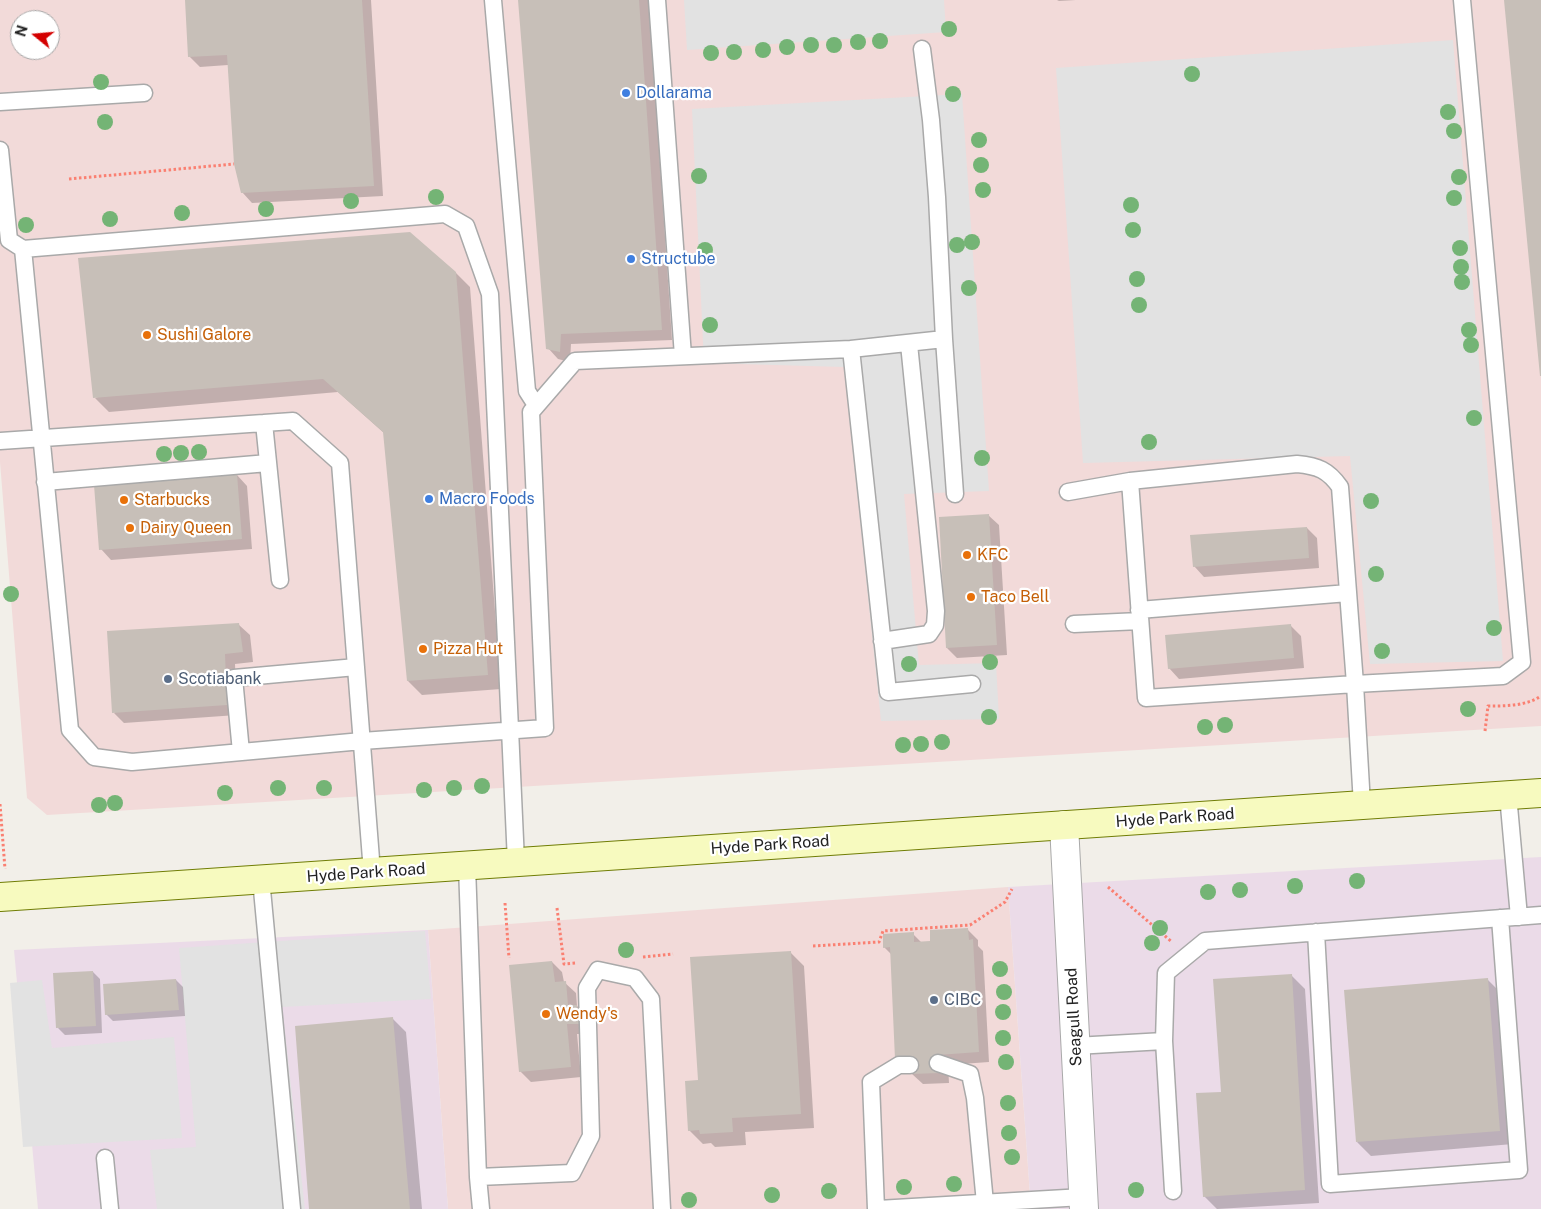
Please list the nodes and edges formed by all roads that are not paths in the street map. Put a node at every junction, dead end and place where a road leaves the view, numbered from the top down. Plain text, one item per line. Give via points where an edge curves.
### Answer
1 (492, 0) edge
2 (657, 0) edge
3 (1462, 0) edge
4 (922, 49) dead end
5 (144, 93) dead end
6 (0, 102) edge
7 (0, 150) edge
8 (23, 249) junction
9 (944, 339) junction
10 (909, 344) junction
11 (851, 349) junction
12 (683, 356) junction
13 (536, 405) junction
14 (264, 423) junction
15 (41, 438) junction
16 (0, 441) edge
17 (268, 463) junction
18 (1130, 481) junction
19 (45, 482) junction
20 (1068, 492) dead end
21 (955, 494) dead end
22 (280, 580) dead end
23 (1348, 593) junction
24 (1140, 615) junction
25 (1074, 624) dead end
26 (882, 641) junction
27 (356, 667) junction
28 (972, 684) dead end
29 (1355, 684) junction
30 (510, 729) junction
31 (362, 741) junction
32 (241, 752) junction
33 (1541, 793) edge
34 (1508, 796) junction
35 (1362, 805) junction
36 (1064, 825) junction
37 (516, 862) junction
38 (467, 866) junction
39 (372, 872) junction
40 (261, 879) junction
41 (4, 897) edge
42 (1541, 915) edge
43 (1519, 917) junction
44 (1500, 918) junction
45 (1316, 932) junction
46 (1164, 1041) junction
47 (1075, 1046) junction
48 (938, 1063) dead end
49 (910, 1065) dead end
50 (105, 1158) dead end
51 (478, 1177) junction
52 (1173, 1191) dead end
53 (984, 1203) junction
54 (1084, 1203) edge
55 (110, 1209) edge
56 (292, 1209) edge
57 (481, 1209) edge
58 (662, 1209) edge
59 (877, 1209) edge

1 - 13 lane via 527,391
2 - 12 lane
3 - 29 lane via 1522,662 1503,676
4 - 9 lane via 937,197
5 - 6 lane
7 - 8 lane via 9,240
8 - 15 lane
8 - 30 lane via 445,214 466,226 490,294
9 - 10 lane
9 - 21 lane
10 - 11 lane
10 - 26 lane via 935,625 929,634
11 - 12 lane
11 - 26 lane
12 - 13 lane via 575,361
13 - 30 lane via 531,412 545,728
14 - 15 lane
14 - 17 lane
14 - 27 lane via 293,421 340,463
15 - 16 lane
15 - 19 lane
17 - 19 lane
17 - 22 lane
18 - 20 lane
18 - 23 lane via 1297,464 1315,466 1332,477 1340,487
18 - 24 lane
19 - 32 lane via 70,730 94,757 113,760 132,762
23 - 24 lane
23 - 29 lane
24 - 25 lane
24 - 29 lane via 1146,698
26 - 28 lane via 888,692
27 - 31 lane
27 - 32 lane via 234,678
29 - 35 lane
30 - 31 lane
30 - 37 lane
31 - 32 lane
31 - 39 lane
33 - 34 main road, Hyde Park Road
34 - 35 main road, Hyde Park Road
34 - 43 lane
35 - 36 main road, Hyde Park Road
36 - 37 main road, Hyde Park Road
36 - 47 street, Seagull Road
37 - 38 main road, Hyde Park Road
38 - 39 main road, Hyde Park Road
38 - 51 lane
39 - 40 main road, Hyde Park Road
40 - 41 main road, Hyde Park Road
40 - 56 lane
42 - 43 lane
43 - 44 lane
44 - 45 lane
44 - 45 lane via 1519,1170 1330,1184
45 - 46 lane via 1205,941 1166,973
46 - 47 lane
46 - 52 lane
47 - 54 street, Seagull Road
48 - 53 lane via 970,1074
49 - 59 lane via 899,1065 871,1082
50 - 55 lane
51 - 57 lane
51 - 58 lane via 572,1172 591,1136 587,988 598,970 635,978 651,999
53 - 54 lane
53 - 59 lane

